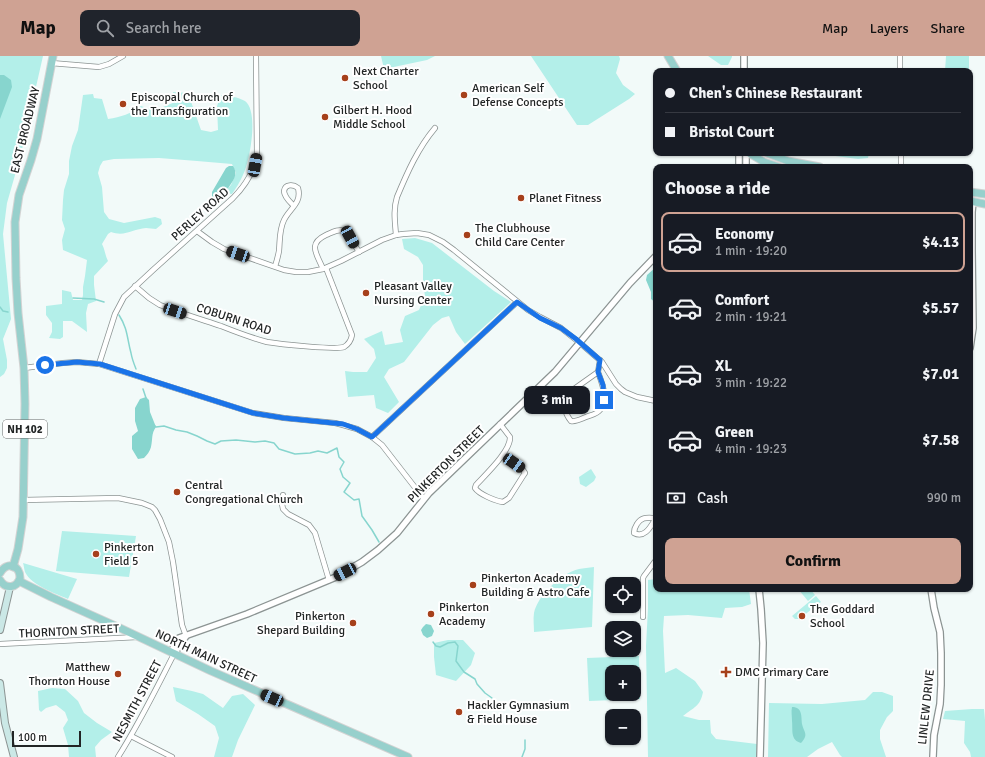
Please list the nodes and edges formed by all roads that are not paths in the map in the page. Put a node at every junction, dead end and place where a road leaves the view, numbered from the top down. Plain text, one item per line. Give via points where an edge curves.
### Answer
1 (123, 56) edge
2 (256, 56) edge
3 (668, 56) edge
4 (744, 56) edge
5 (900, 56) edge
6 (52, 60) edge
7 (675, 68) edge
8 (744, 68) edge
9 (900, 68) edge
10 (435, 128) dead end
11 (753, 156) edge
12 (775, 156) edge
13 (783, 156) edge
14 (788, 161) junction
15 (770, 164) edge
16 (804, 164) edge
17 (973, 192) edge
18 (985, 194) edge
19 (973, 202) edge
20 (985, 204) edge
21 (294, 206) dead end
22 (197, 231) junction
23 (396, 235) junction
24 (359, 252) junction
25 (653, 259) edge
26 (275, 266) junction
27 (324, 268) junction
28 (135, 286) junction
29 (517, 302) junction
30 (580, 343) junction
31 (600, 360) junction
32 (100, 364) junction
33 (24, 368) junction
34 (598, 372) junction
35 (653, 401) edge
36 (500, 424) junction
37 (372, 437) junction
38 (502, 456) junction
39 (283, 495) dead end
40 (424, 499) junction
41 (23, 500) junction
42 (653, 518) edge
43 (653, 523) edge
44 (653, 564) edge
45 (13, 566) junction
46 (0, 573) edge
47 (0, 580) edge
48 (329, 580) junction
49 (19, 581) junction
50 (10, 587) junction
51 (759, 592) edge
52 (931, 592) edge
53 (643, 617) dead end
54 (0, 630) edge
55 (186, 636) junction
56 (139, 637) junction
57 (0, 644) edge
58 (174, 654) junction
59 (0, 684) edge
60 (131, 736) junction
61 (14, 757) edge
62 (118, 757) edge
63 (172, 757) edge
64 (408, 757) edge
65 (760, 757) edge
66 (933, 757) edge

1 - 6 street via 99,67
2 - 22 street, PERLEY ROAD via 255,165 239,192
3 - 7 main road
4 - 8 street
5 - 9 street
6 - 33 main road, EAST BROADWAY / NH 102 via 37,139 19,195 15,222 16,285
10 - 23 street via 418,153 397,197 394,212
11 - 15 main road
12 - 14 main road
13 - 14 main road
14 - 16 main road
17 - 18 main road
19 - 20 main road
21 - 26 street via 282,223
22 - 26 street via 224,249
22 - 28 street, PERLEY ROAD
23 - 24 street
23 - 29 street via 421,233 440,240
24 - 27 street
24 - 27 street, COBURN ROAD via 344,231 323,236 318,240 315,249
25 - 30 street, PINKERTON STREET
26 - 27 street via 296,272
27 - 28 street, COBURN ROAD via 352,335 349,344 339,348 258,339 160,305
28 - 32 street, PERLEY ROAD via 118,307
29 - 30 street via 540,318 561,328
29 - 37 street
30 - 31 street
30 - 36 street, PINKERTON STREET via 555,372
31 - 34 street
31 - 35 street via 621,389
32 - 33 street via 77,362
32 - 37 street via 253,413 343,424
33 - 41 main road, EAST BROADWAY / NH 102
34 - 34 street via 604,390 602,406 594,414 575,422 571,421 564,397
36 - 38 street via 511,438
36 - 40 street, PINKERTON STREET
37 - 40 street via 385,448
38 - 38 street via 475,488 478,492 503,502 509,498 524,473
39 - 48 street via 283,509 309,525 315,533
40 - 48 street, PINKERTON STREET via 397,533 381,547
41 - 45 main road, EAST BROADWAY / NH 102 via 23,517
41 - 55 street via 118,498 152,507 160,519 171,550 182,625
42 - 43 street via 640,520 634,533 645,533
44 - 53 street via 643,578
45 - 46 main road via 6,567
45 - 49 main road via 19,572
47 - 50 main road
48 - 55 street, PINKERTON STREET
49 - 50 main road
49 - 56 main road, NORTH MAIN STREET
50 - 54 main road
51 - 65 street via 763,643
52 - 66 street, LINLEW DRIVE via 942,653 942,685
55 - 58 street, PINKERTON STREET via 176,641
56 - 57 street, THORNTON STREET
56 - 58 main road, NORTH MAIN STREET
58 - 60 street, NESMITH STREET
58 - 64 main road, NORTH MAIN STREET
59 - 61 main road via 5,723
60 - 62 street, NESMITH STREET
60 - 63 street

